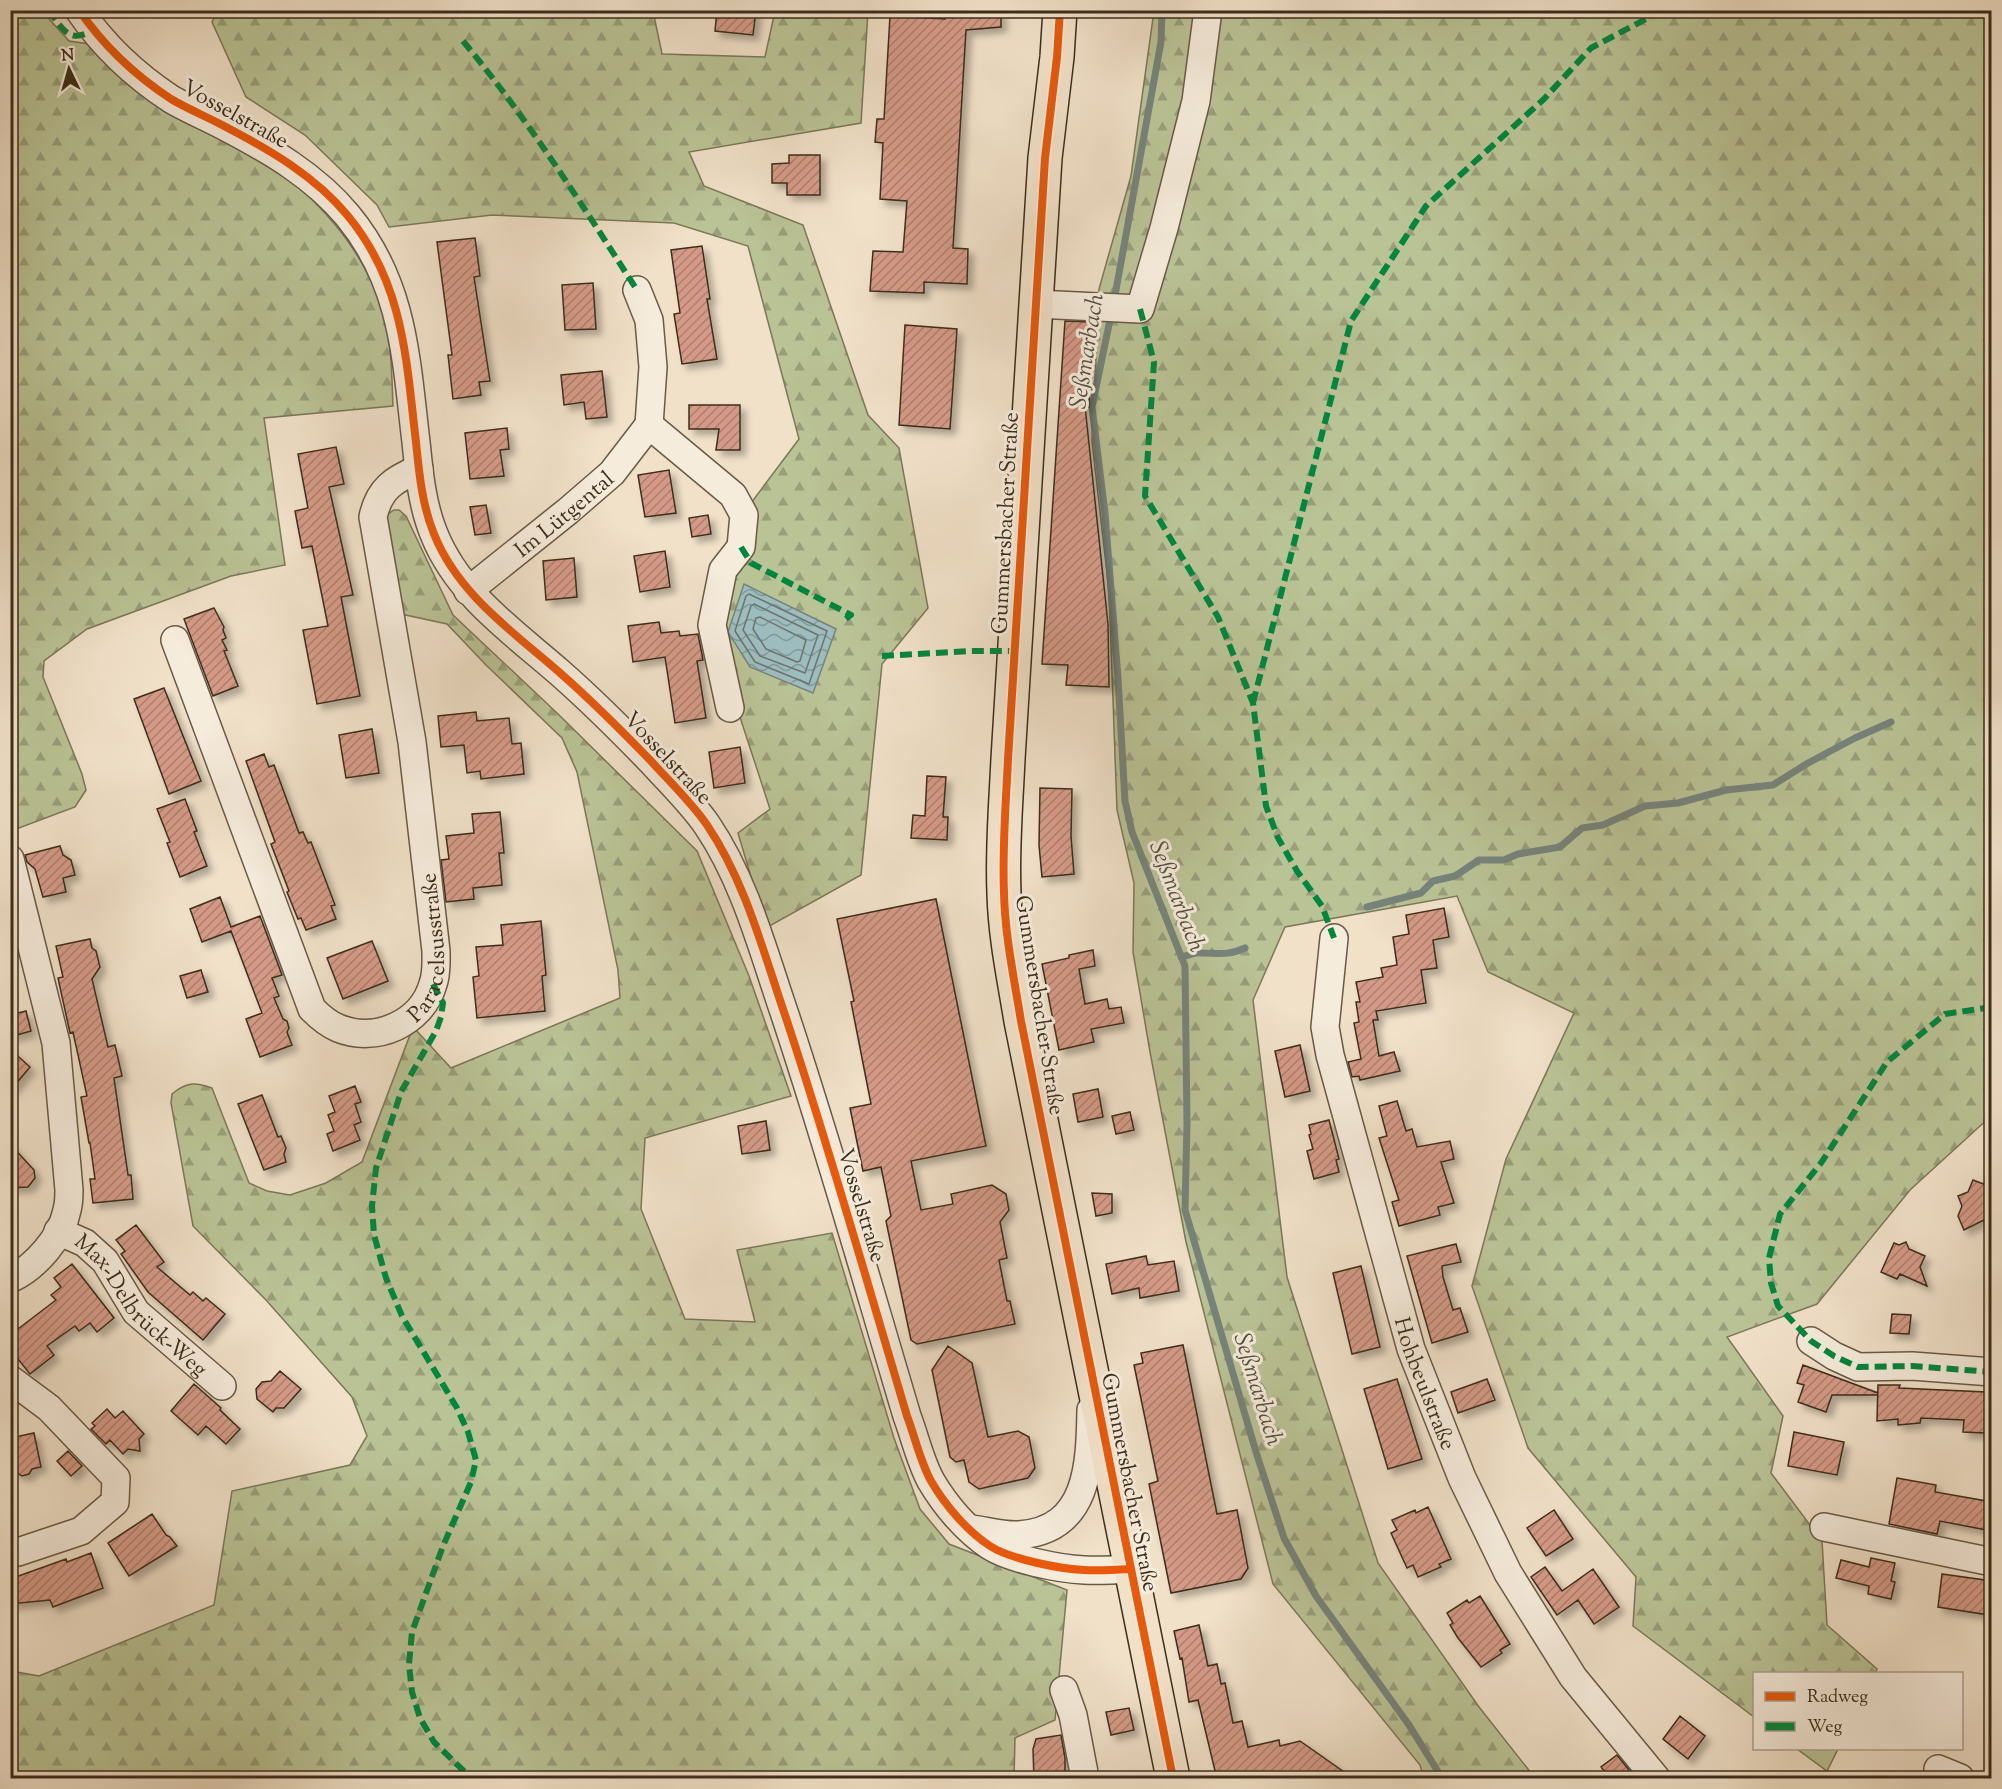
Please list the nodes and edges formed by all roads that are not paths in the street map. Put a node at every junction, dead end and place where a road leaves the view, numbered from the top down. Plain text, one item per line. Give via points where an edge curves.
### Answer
1 (79, 10) edge
2 (1060, 10) edge
3 (1208, 10) edge
4 (637, 290) dead end
5 (1036, 304) junction
6 (649, 425) junction
7 (419, 469) junction
8 (468, 591) junction
9 (174, 640) dead end
10 (730, 708) dead end
11 (10, 859) edge
12 (1334, 938) dead end
13 (58, 1231) junction
14 (10, 1280) edge
15 (1811, 1341) dead end
16 (1992, 1372) edge
17 (1091, 1374) junction
18 (10, 1379) edge
19 (222, 1386) dead end
20 (1824, 1527) dead end
21 (971, 1529) junction
22 (10, 1553) edge
23 (1992, 1562) edge
24 (1130, 1569) junction
25 (1064, 1690) dead end
26 (1085, 1779) edge
27 (1173, 1779) edge
28 (1656, 1779) edge

1 - 7 street, Vosselstraße via 133,70 172,99 286,161 347,215 371,249 400,317
2 - 5 main road, Gummersbacher Straße
3 - 5 street via 1196,101 1140,309
4 - 6 street via 649,320 653,367
5 - 17 main road, Gummersbacher Straße via 1008,747 1004,894 1021,1021
6 - 8 street, Im Lütgental via 612,472
6 - 10 street via 733,495 744,515 741,547 723,570 712,625
7 - 8 street, Vosselstraße via 434,534 454,574
7 - 9 street, Paracelsusstraße via 401,476 387,488 376,501 373,517 412,742 436,951 433,984 420,1008 408,1020 374,1034 356,1033 324,1021 312,1009
8 - 21 street, Vosselstraße via 591,699 682,794 719,844 761,943 804,1072 923,1462 941,1496
11 - 13 street via 56,1043 69,1190 67,1211
12 - 28 street, Hohbeulstraße via 1325,1027 1330,1055 1411,1348 1462,1478 1508,1573 1573,1677
13 - 14 street via 43,1254
13 - 19 street, Max-Delbrück-Weg via 85,1243 105,1261 136,1311
15 - 16 street via 1858,1367 1912,1366
17 - 21 street via 1088,1474 1078,1500 1043,1531 1017,1536
17 - 24 main road, Gummersbacher Straße
18 - 22 street via 49,1408 116,1478 115,1502 81,1531
20 - 23 street
21 - 24 street, Vosselstraße via 989,1545 1033,1562 1082,1570
24 - 27 main road, Gummersbacher Straße
25 - 26 street via 1073,1715

